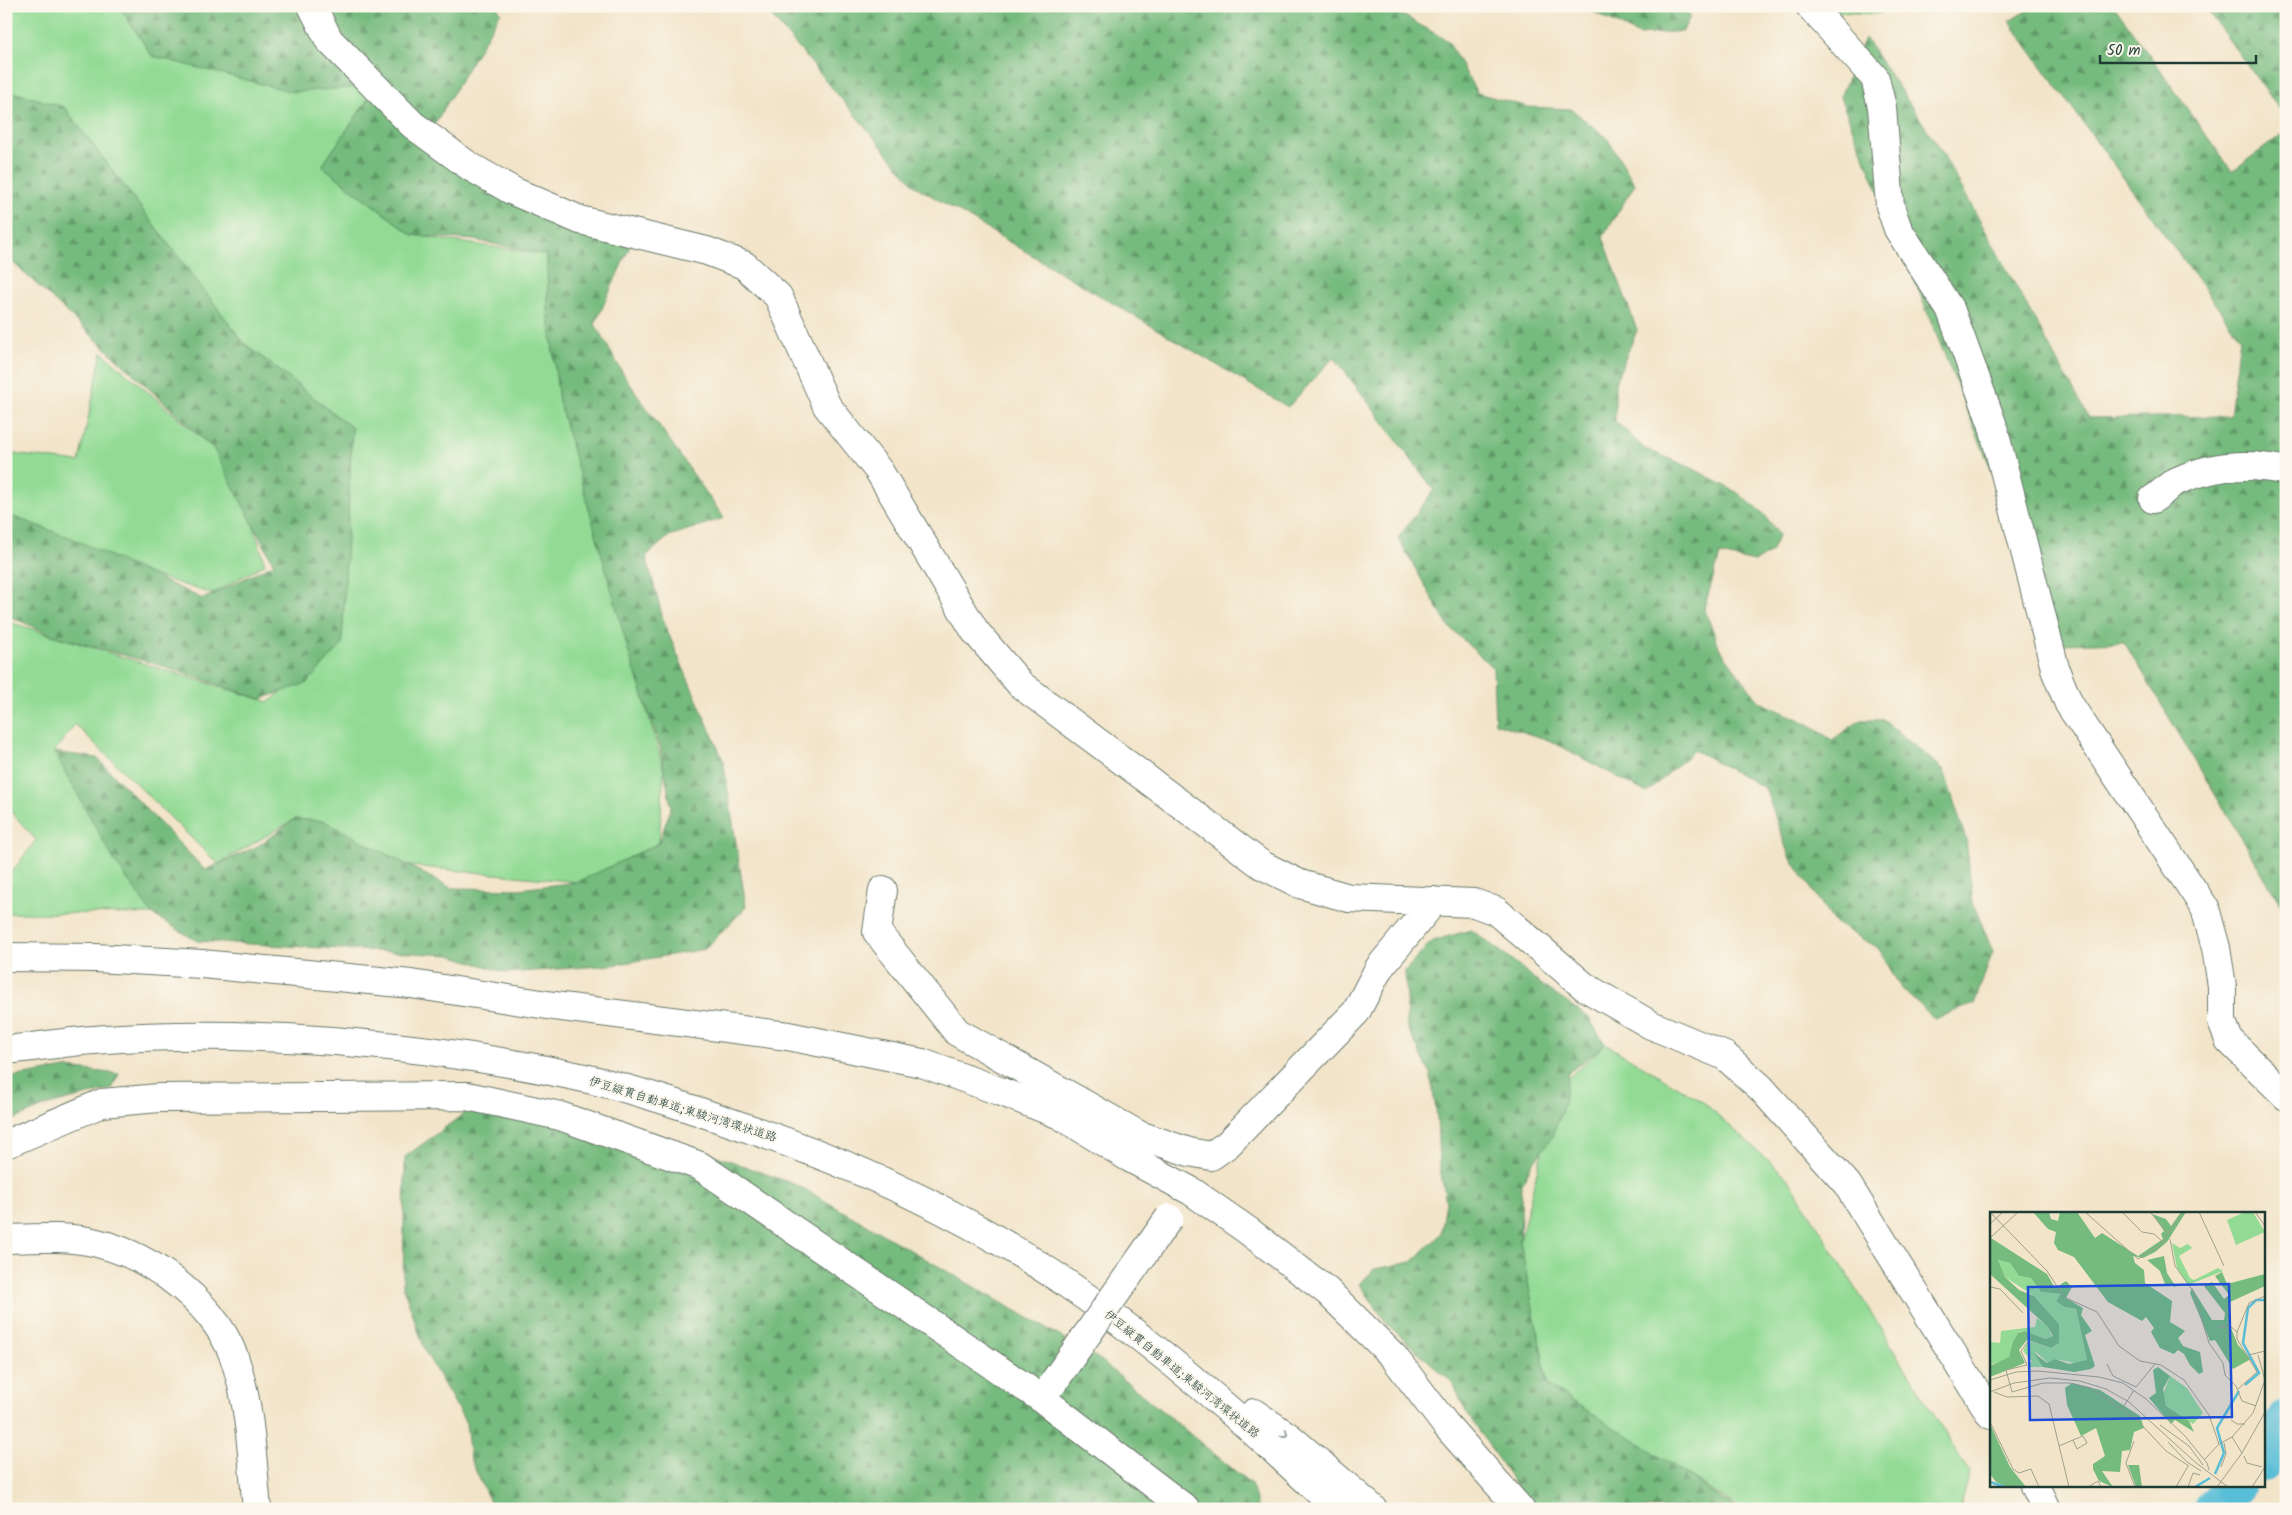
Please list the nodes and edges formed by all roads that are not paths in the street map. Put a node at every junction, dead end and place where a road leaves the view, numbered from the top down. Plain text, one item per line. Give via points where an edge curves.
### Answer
1 (312, 6) edge
2 (1810, 6) edge
3 (2286, 471) edge
4 (2153, 499) dead end
5 (883, 890) dead end
6 (1434, 901) junction
7 (6, 957) edge
8 (6, 1050) edge
9 (6, 1062) edge
10 (2286, 1096) edge
11 (6, 1144) edge
12 (1134, 1146) junction
13 (1191, 1191) junction
14 (6, 1239) edge
15 (1129, 1328) junction
16 (1049, 1392) junction
17 (1990, 1413) edge
18 (2036, 1488) edge
19 (257, 1509) edge
20 (1186, 1509) edge
21 (1314, 1509) edge
22 (1337, 1509) edge
23 (1373, 1509) edge
24 (1520, 1509) edge
25 (2046, 1509) edge

1 - 6 main road via 329,40 412,125 469,166 513,191 580,220 707,251 744,265 778,296 827,406 879,471 975,631 1021,685 1262,865 1300,884 1349,898
2 - 10 main road via 1875,78 1882,107 1890,206 1898,229 1951,311 1992,423 2056,672 2069,704 2205,908 2216,948 2222,986 2222,1022 2229,1040
3 - 4 main road via 2254,465 2215,467 2174,482
5 - 12 main road via 877,932 957,1032
6 - 12 main road via 1379,968 1356,1012 1228,1144 1211,1156
6 - 17 main road via 1474,903 1496,911 1586,987 1651,1025 1725,1056 1761,1088 1847,1184
7 - 12 main road via 202,964 411,984 788,1036 922,1063
8 - 15 main road, 伊豆縦貫自動車道;東駿河湾環状道路 via 95,1040 234,1036 365,1044 476,1057 579,1077 692,1109 786,1141 873,1176 983,1233 1058,1277
9 - 21 main road, 伊豆縦貫自動車道;東駿河湾環状道路 via 95,1052 228,1049 363,1056 475,1069 576,1088 693,1122 782,1153 868,1189 970,1241 1120,1342 1269,1466
11 - 16 main road via 102,1103 159,1098 466,1096 560,1116 700,1166
12 - 13 main road
13 - 16 main road, bridge
13 - 24 main road via 1327,1292 1394,1357 1445,1424
14 - 19 main road via 48,1238 97,1243 163,1272 195,1296 220,1329 237,1364 246,1404
15 - 22 main road, 伊豆縦貫自動車道;東駿河湾環状道路 via 1281,1456
15 -> 23 main road via 1289,1437
16 - 20 main road
18 - 25 main road

